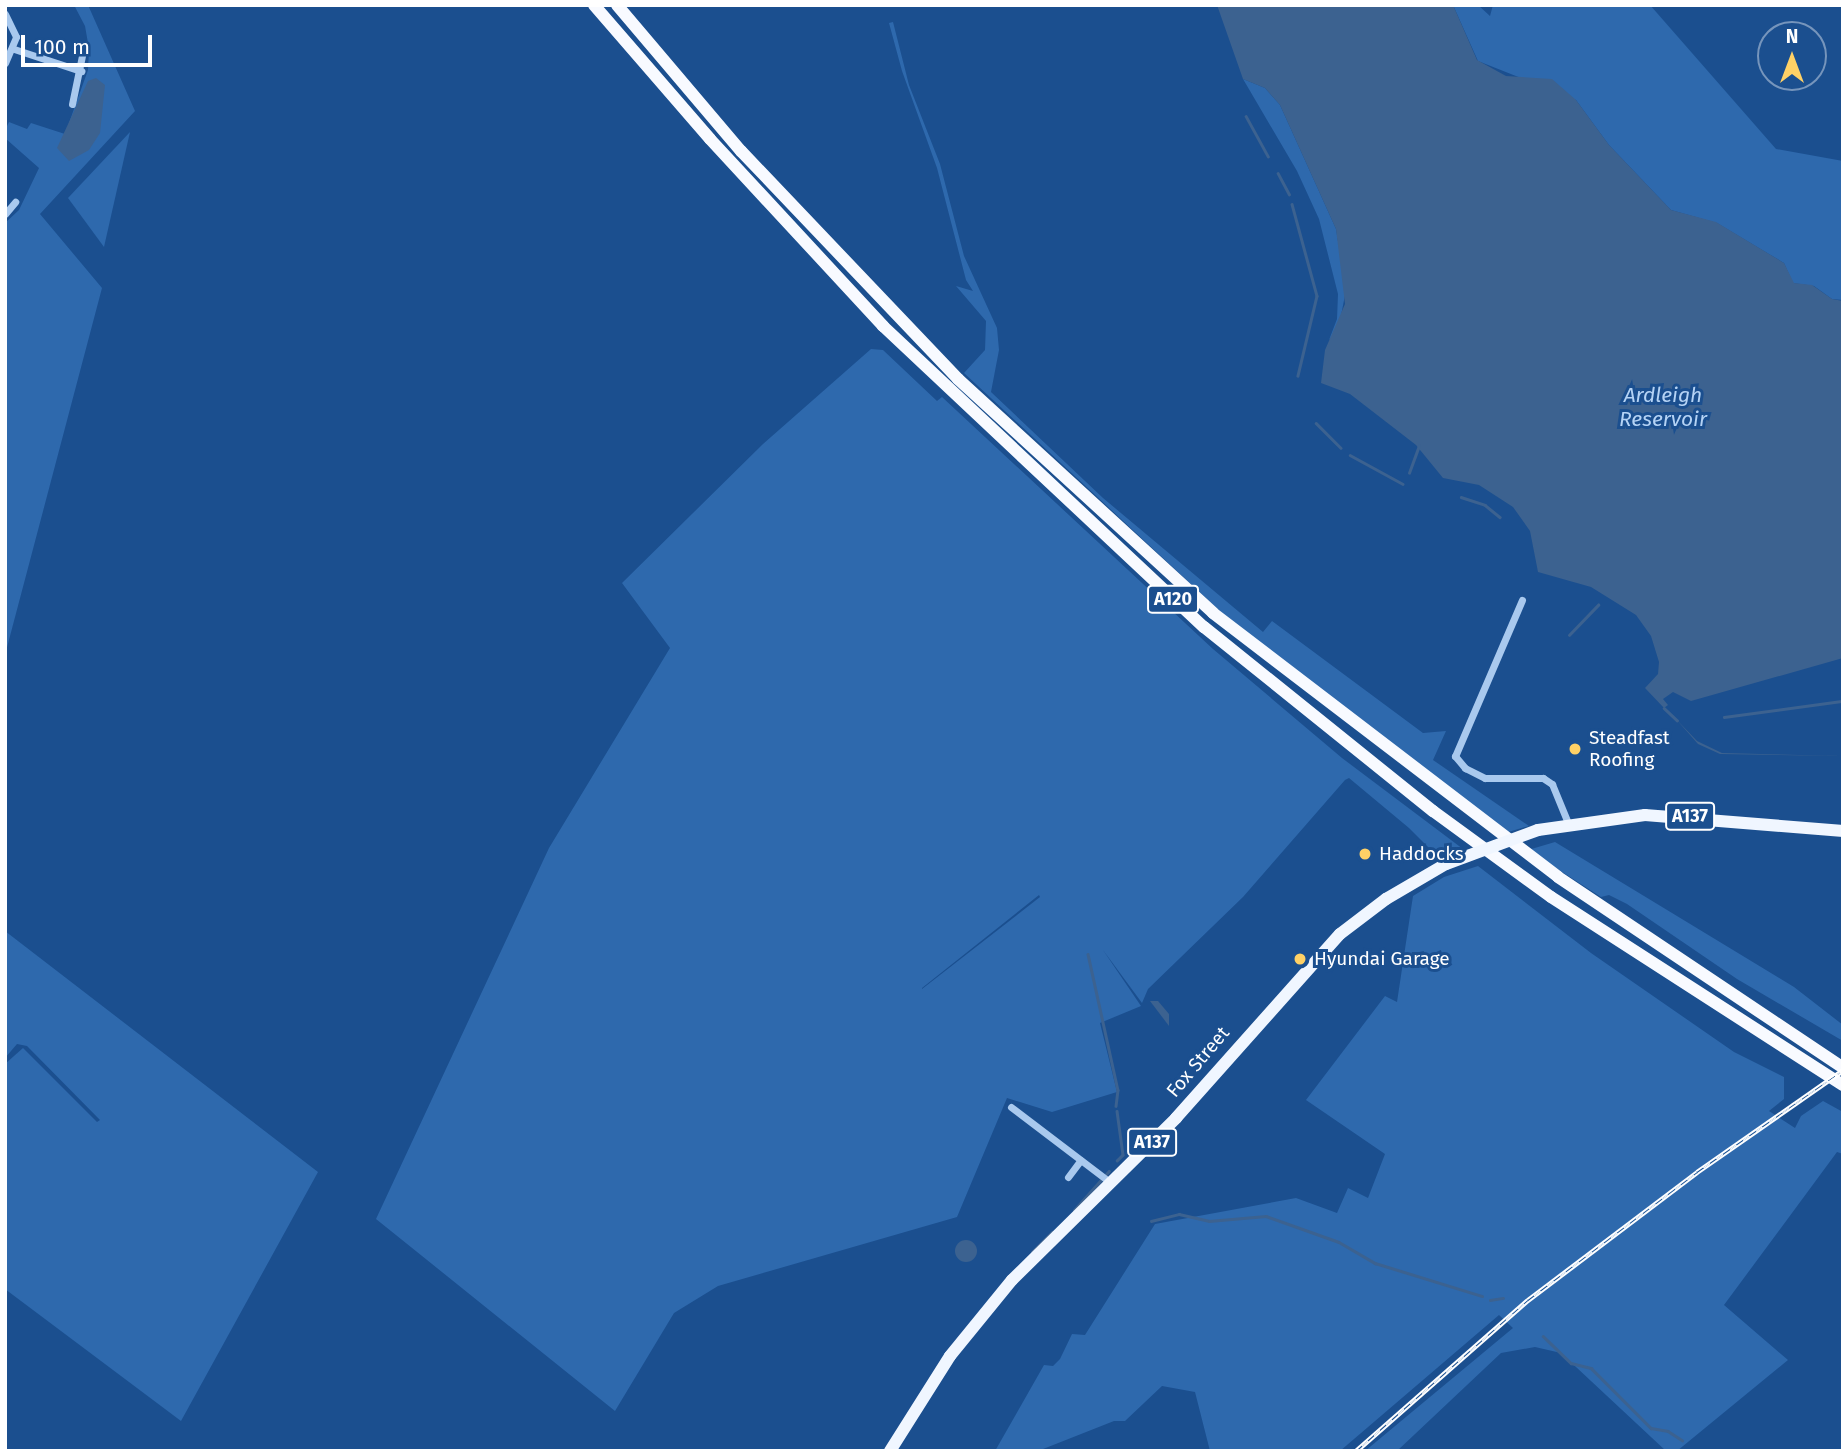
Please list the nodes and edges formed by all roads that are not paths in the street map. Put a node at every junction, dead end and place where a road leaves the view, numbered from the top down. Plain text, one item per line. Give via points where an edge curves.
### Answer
1 (594, 5) edge
2 (617, 5) edge
3 (5, 14) edge
4 (84, 46) dead end
5 (14, 49) junction
6 (5, 63) edge
7 (81, 71) junction
8 (72, 104) dead end
9 (15, 202) dead end
10 (5, 214) edge
11 (1522, 600) dead end
12 (1568, 823) junction
13 (1843, 831) edge
14 (1843, 1068) edge
15 (1843, 1085) edge
16 (1011, 1107) dead end
17 (1081, 1160) junction
18 (1068, 1177) dead end
19 (1105, 1178) junction
20 (890, 1451) edge

1 - 15 highway, A120 via 710,139 900,343 1204,627 1411,794 1551,897
2 - 14 highway, A120 via 741,151 912,331 1107,520 1213,613 1558,877
3 - 5 street via 13,27
4 - 7 street
5 - 6 street
5 - 7 street
7 - 8 street
9 - 10 street
11 - 12 street via 1455,756 1465,768 1485,778 1542,778 1552,784
12 - 13 main road, A137 via 1667,815
12 - 19 main road, Fox Street / A137, bridge via 1496,843 1446,864 1386,899 1340,934
16 - 17 street
17 - 18 street
17 - 19 street
19 - 20 main road, Fox Street / A137 via 989,1304

